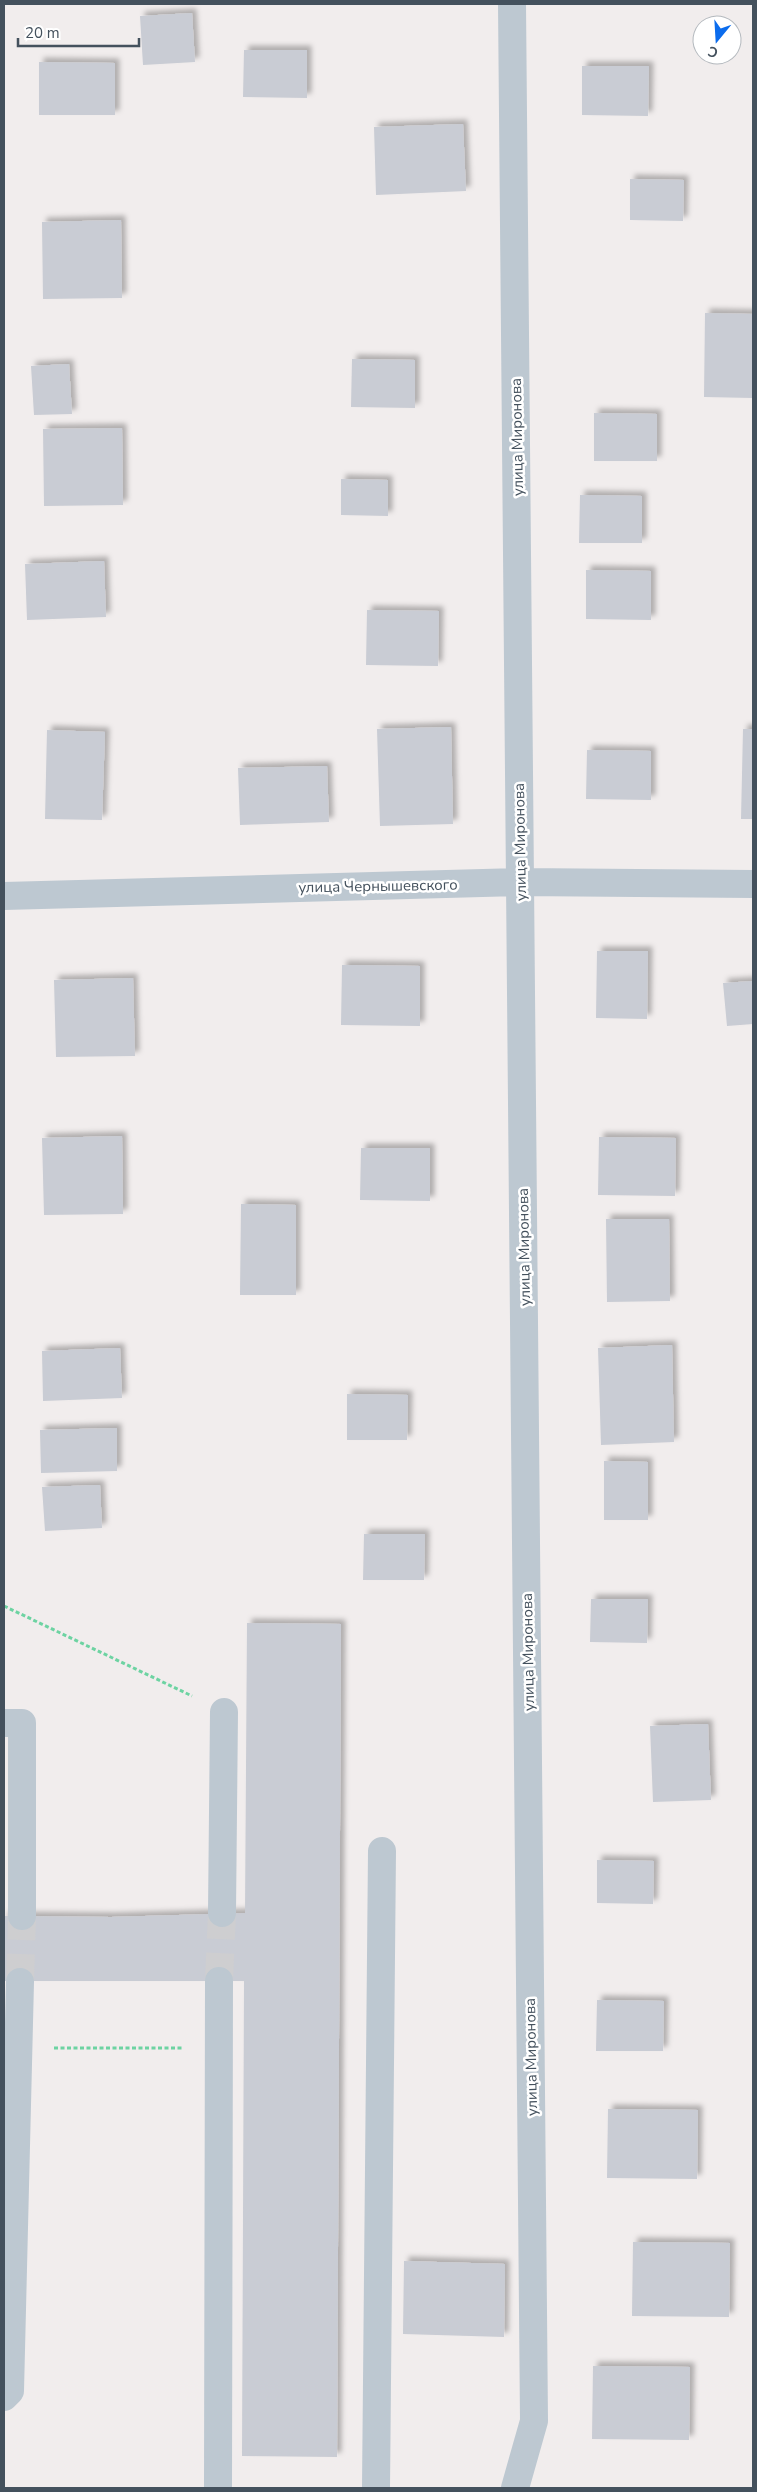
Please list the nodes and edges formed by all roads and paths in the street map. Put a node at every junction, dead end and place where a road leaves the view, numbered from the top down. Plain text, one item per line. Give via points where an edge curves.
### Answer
1 (512, 4) edge
2 (521, 882) junction
3 (753, 884) edge
4 (4, 896) edge
5 (4, 1606) edge
6 (224, 1712) joint
7 (4, 1724) edge
8 (382, 1851) dead end
9 (222, 1913) tunnel mouth
10 (22, 1916) tunnel mouth
11 (20, 1982) tunnel mouth
12 (219, 1982) tunnel mouth
13 (18, 2048) junction
14 (219, 2048) junction
15 (4, 2396) edge
16 (218, 2488) edge
17 (376, 2488) edge
18 (515, 2488) edge

1 - 2 street, улица Миронова
2 - 3 street, улица Чернышевского
2 - 4 street, улица Чернышевского
2 - 18 street, улица Миронова via 534,2421
5 - 6 path
6 - 9 street
7 - 10 street via 22,1723
8 - 17 street
11 - 13 street
12 - 14 street
13 - 14 path
13 - 15 street via 10,2391
14 - 16 street

